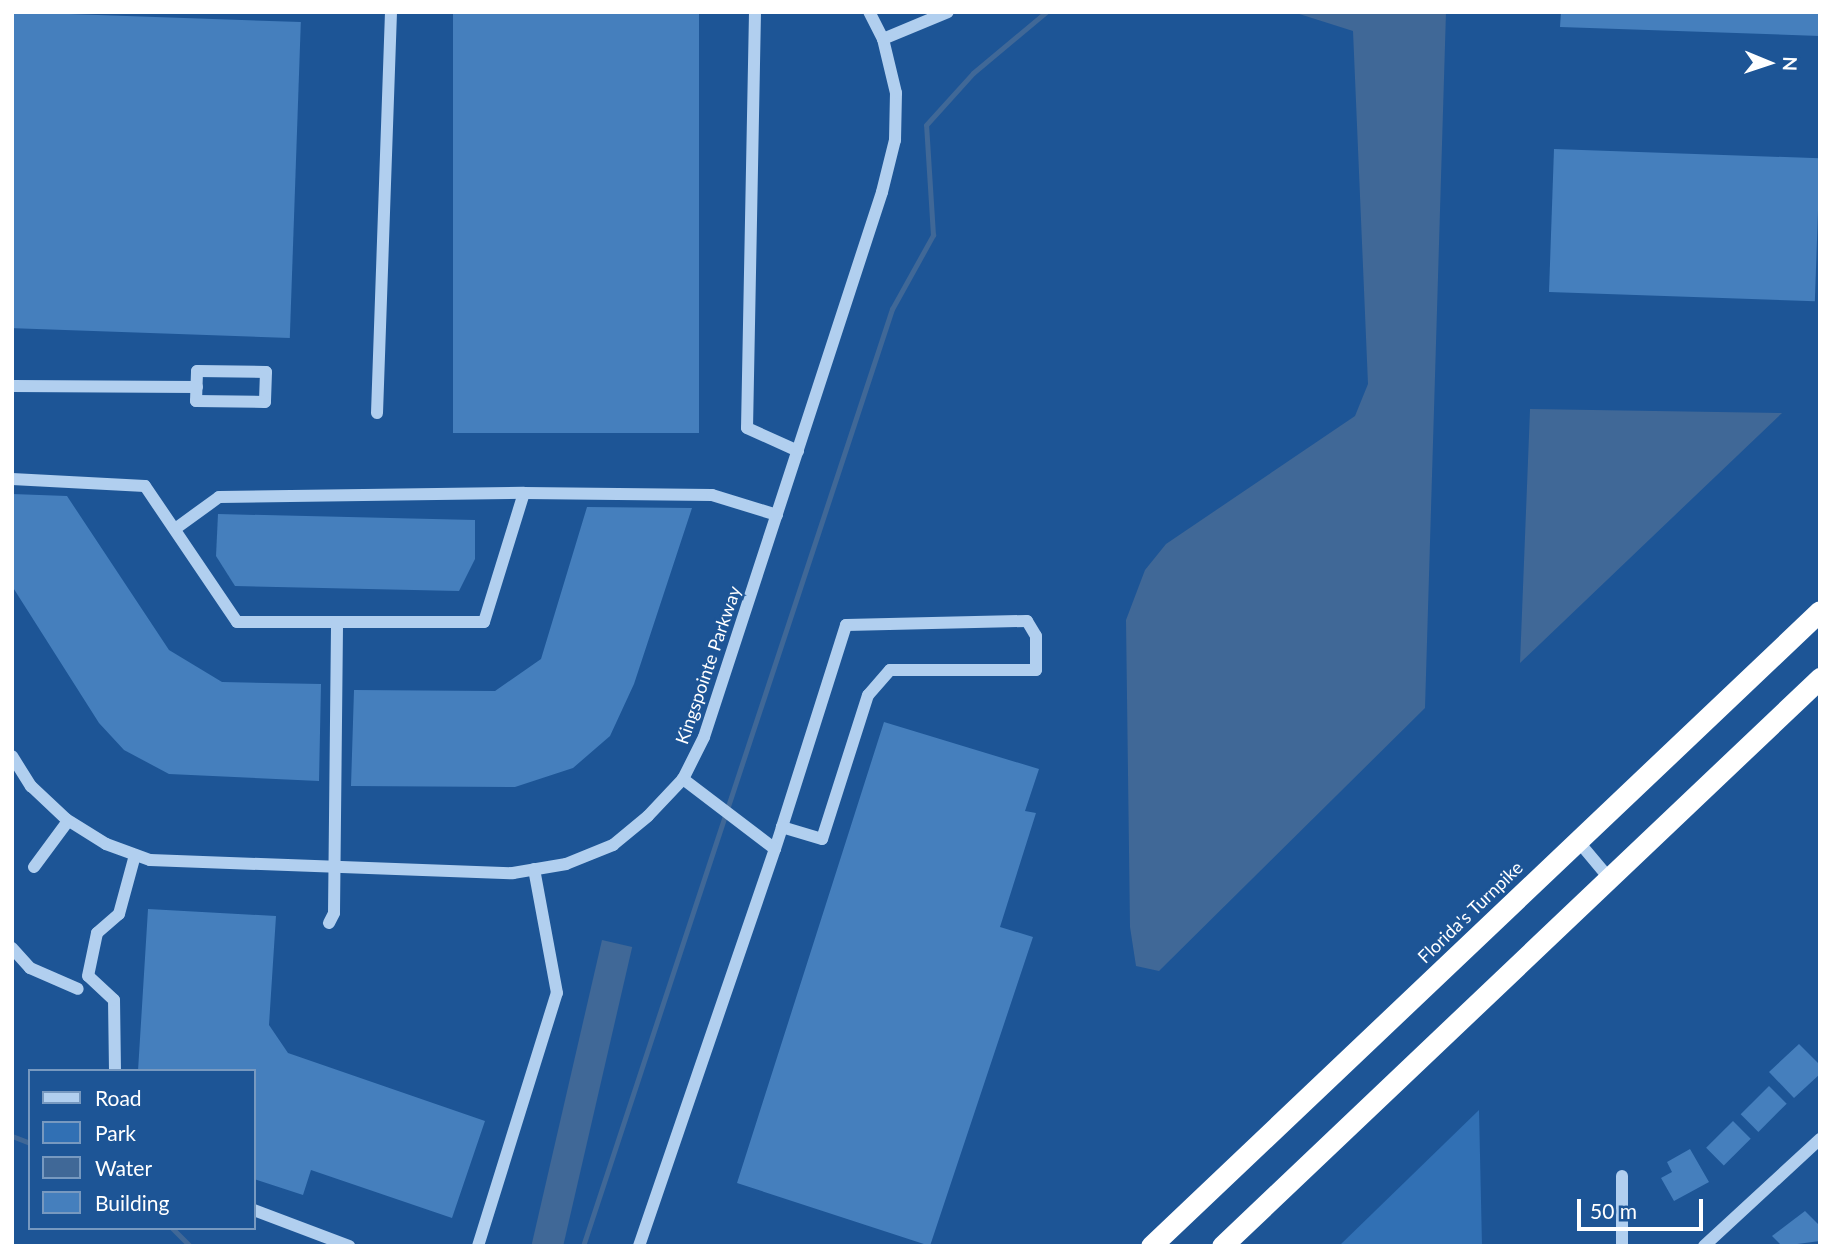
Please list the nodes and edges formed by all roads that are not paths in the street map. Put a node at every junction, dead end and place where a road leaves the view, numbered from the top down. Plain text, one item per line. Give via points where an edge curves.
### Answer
1 (391, 12) edge
2 (755, 12) edge
3 (869, 12) edge
4 (948, 12) edge
5 (883, 39) junction
6 (12, 386) edge
7 (197, 387) junction
8 (377, 413) dead end
9 (798, 451) junction
10 (12, 479) edge
11 (524, 493) junction
12 (776, 515) junction
13 (175, 529) junction
14 (1820, 611) edge
15 (337, 622) junction
16 (1820, 678) edge
17 (12, 756) edge
18 (684, 779) junction
19 (68, 821) junction
20 (782, 827) junction
21 (1578, 841) junction
22 (775, 849) junction
23 (135, 855) junction
24 (34, 867) dead end
25 (333, 868) junction
26 (534, 869) junction
27 (1609, 878) junction
28 (329, 923) dead end
29 (12, 948) edge
30 (78, 989) dead end
31 (115, 1069) edge
32 (1820, 1139) edge
33 (1622, 1176) dead end
34 (256, 1211) edge
35 (348, 1246) edge
36 (478, 1246) edge
37 (639, 1246) edge
38 (1152, 1246) edge
39 (1222, 1246) edge
40 (1622, 1246) edge
41 (1704, 1246) edge

1 - 8 street
2 - 9 street via 747,428
3 - 5 street, Kingspointe Parkway
4 - 5 street
5 - 9 street, Kingspointe Parkway via 896,93 895,140
6 - 7 street
7 - 7 street via 196,401 265,402 266,372 197,371
9 - 12 street, Kingspointe Parkway
10 - 13 street via 145,486
11 - 12 street via 712,495
11 - 13 street via 219,497
11 - 15 street via 484,622
12 - 18 street, Kingspointe Parkway via 704,737
13 - 15 street via 237,622
14 - 21 highway, Florida's Turnpike
15 - 25 street
16 - 27 highway
17 - 19 street, Kingspointe Parkway via 31,786
18 - 22 street
18 - 26 street, Kingspointe Parkway via 613,845 566,864
19 - 23 street, Kingspointe Parkway
19 - 24 street
20 - 20 street via 845,625 1027,621 1036,636 1036,670 890,670 868,695 822,839
20 - 22 street
21 - 27 street
21 - 38 highway, Florida's Turnpike
22 - 37 street
23 - 25 street, Kingspointe Parkway via 199,864
23 - 31 street via 119,914 97,933 88,976 114,1000
25 - 26 street, Kingspointe Parkway
25 - 28 street
26 - 36 street via 557,993
27 - 39 highway
29 - 30 street via 30,968
32 - 41 street
33 - 40 street
34 - 35 street

